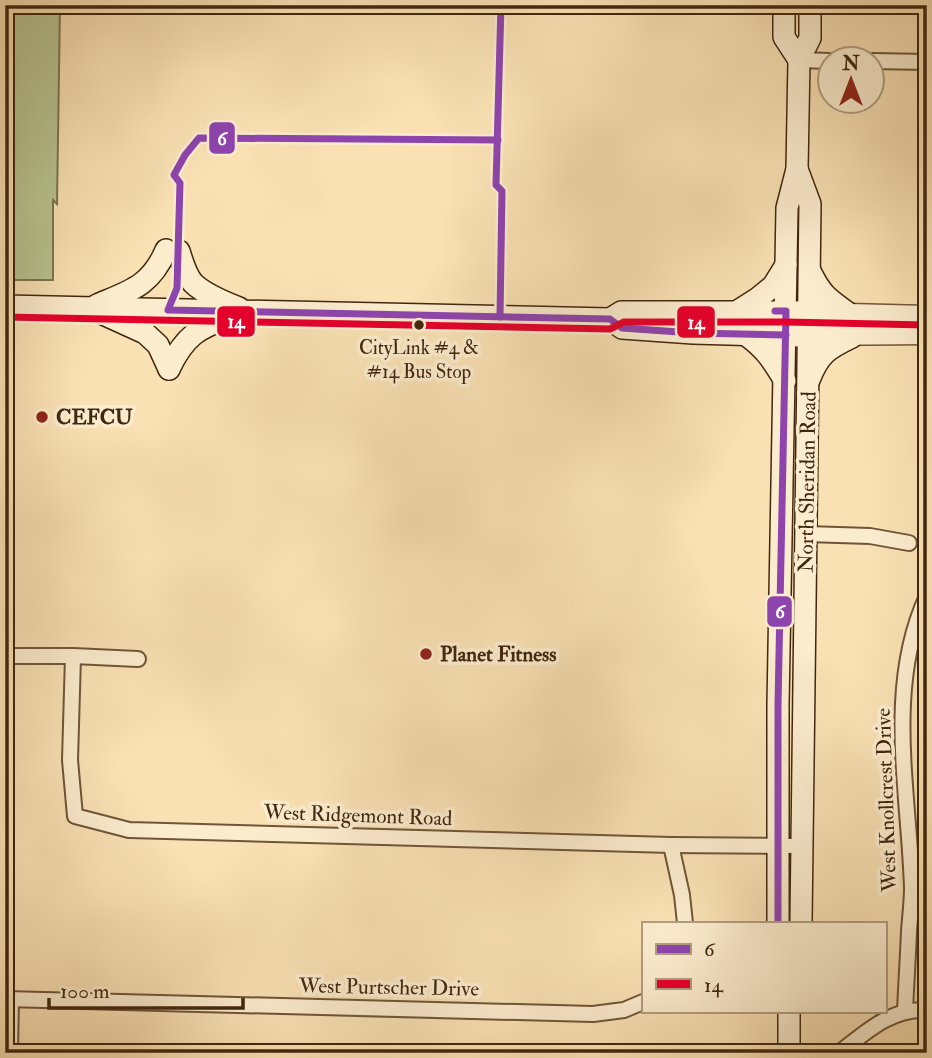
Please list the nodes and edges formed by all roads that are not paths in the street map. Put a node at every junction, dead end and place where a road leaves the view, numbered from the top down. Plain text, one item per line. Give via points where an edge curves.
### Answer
1 (784, 5) edge
2 (810, 5) edge
3 (799, 60) junction
4 (816, 61) edge
5 (886, 61) edge
6 (927, 62) edge
7 (797, 169) junction
8 (786, 265) junction
9 (809, 269) junction
10 (5, 306) edge
11 (89, 308) junction
12 (737, 311) junction
13 (786, 311) junction
14 (247, 312) junction
15 (809, 312) junction
16 (848, 313) junction
17 (927, 315) edge
18 (610, 319) junction
19 (746, 335) junction
20 (786, 335) junction
21 (927, 335) edge
22 (808, 336) junction
23 (852, 337) junction
24 (785, 381) junction
25 (808, 382) junction
26 (783, 476) junction
27 (806, 534) junction
28 (909, 543) dead end
29 (927, 596) edge
30 (805, 614) junction
31 (5, 656) edge
32 (73, 656) junction
33 (138, 659) dead end
34 (778, 705) junction
35 (803, 790) junction
36 (671, 845) junction
37 (778, 846) junction
38 (802, 846) junction
39 (927, 888) edge
40 (912, 895) junction
41 (685, 922) edge
42 (778, 922) edge
43 (801, 922) edge
44 (8, 999) edge
45 (642, 1002) edge
46 (927, 1010) edge
47 (789, 1012) edge
48 (905, 1012) junction
49 (10, 1053) edge
50 (789, 1053) edge
51 (839, 1053) edge

1 - 3 main road, North Sheridan Road via 784,37
2 - 3 main road, North Sheridan Road via 810,38
3 - 4 street
3 - 7 main road, North Sheridan Road
5 - 6 street
7 - 8 main road, North Sheridan Road via 787,208
7 - 9 main road, North Sheridan Road via 810,204
8 - 12 main road via 773,286
8 - 13 main road, North Sheridan Road
9 - 15 main road, North Sheridan Road
9 - 16 main road via 818,288
10 - 11 main road
11 - 14 main road
11 - 14 main road via 150,278 172,251 193,283
11 - 14 main road via 145,333 158,345 169,369 194,333
12 - 13 main road
12 - 18 main road via 621,312
13 - 15 main road
13 - 20 main road, North Sheridan Road
14 - 18 main road
15 - 16 street
15 - 22 main road, North Sheridan Road
16 - 17 street
18 - 19 main road via 622,328
19 - 20 main road
19 - 24 main road via 768,354
20 - 22 main road
20 - 24 main road, North Sheridan Road
21 - 23 street
22 - 23 street
22 - 25 main road, North Sheridan Road
23 - 25 main road via 817,360
24 - 26 main road, North Sheridan Road
25 - 27 main road, North Sheridan Road
26 - 27 main road via 793,495 794,527
26 - 34 main road, North Sheridan Road
27 - 28 street via 860,535
27 - 30 main road, North Sheridan Road
29 - 40 street, West Knollcrest Drive via 908,648 902,698
30 - 34 main road via 794,646 793,684 787,699
30 - 35 main road, North Sheridan Road
31 - 32 street
32 - 33 street
32 - 36 street, West Ridgemont Road via 70,761 75,816 129,830
34 - 35 main road via 791,717 793,756
34 - 37 main road, North Sheridan Road
35 - 38 main road, North Sheridan Road
36 - 37 street, West Ridgemont Road
36 - 41 street
37 - 38 street, West Ridgemont Road
37 - 42 main road, North Sheridan Road
38 - 43 main road, North Sheridan Road
39 - 40 street
40 - 48 street, West Knollcrest Drive
44 - 45 street, West Purtscher Drive via 593,1014
44 - 49 street
46 - 48 street
47 - 50 main road
48 - 51 street via 883,1020

